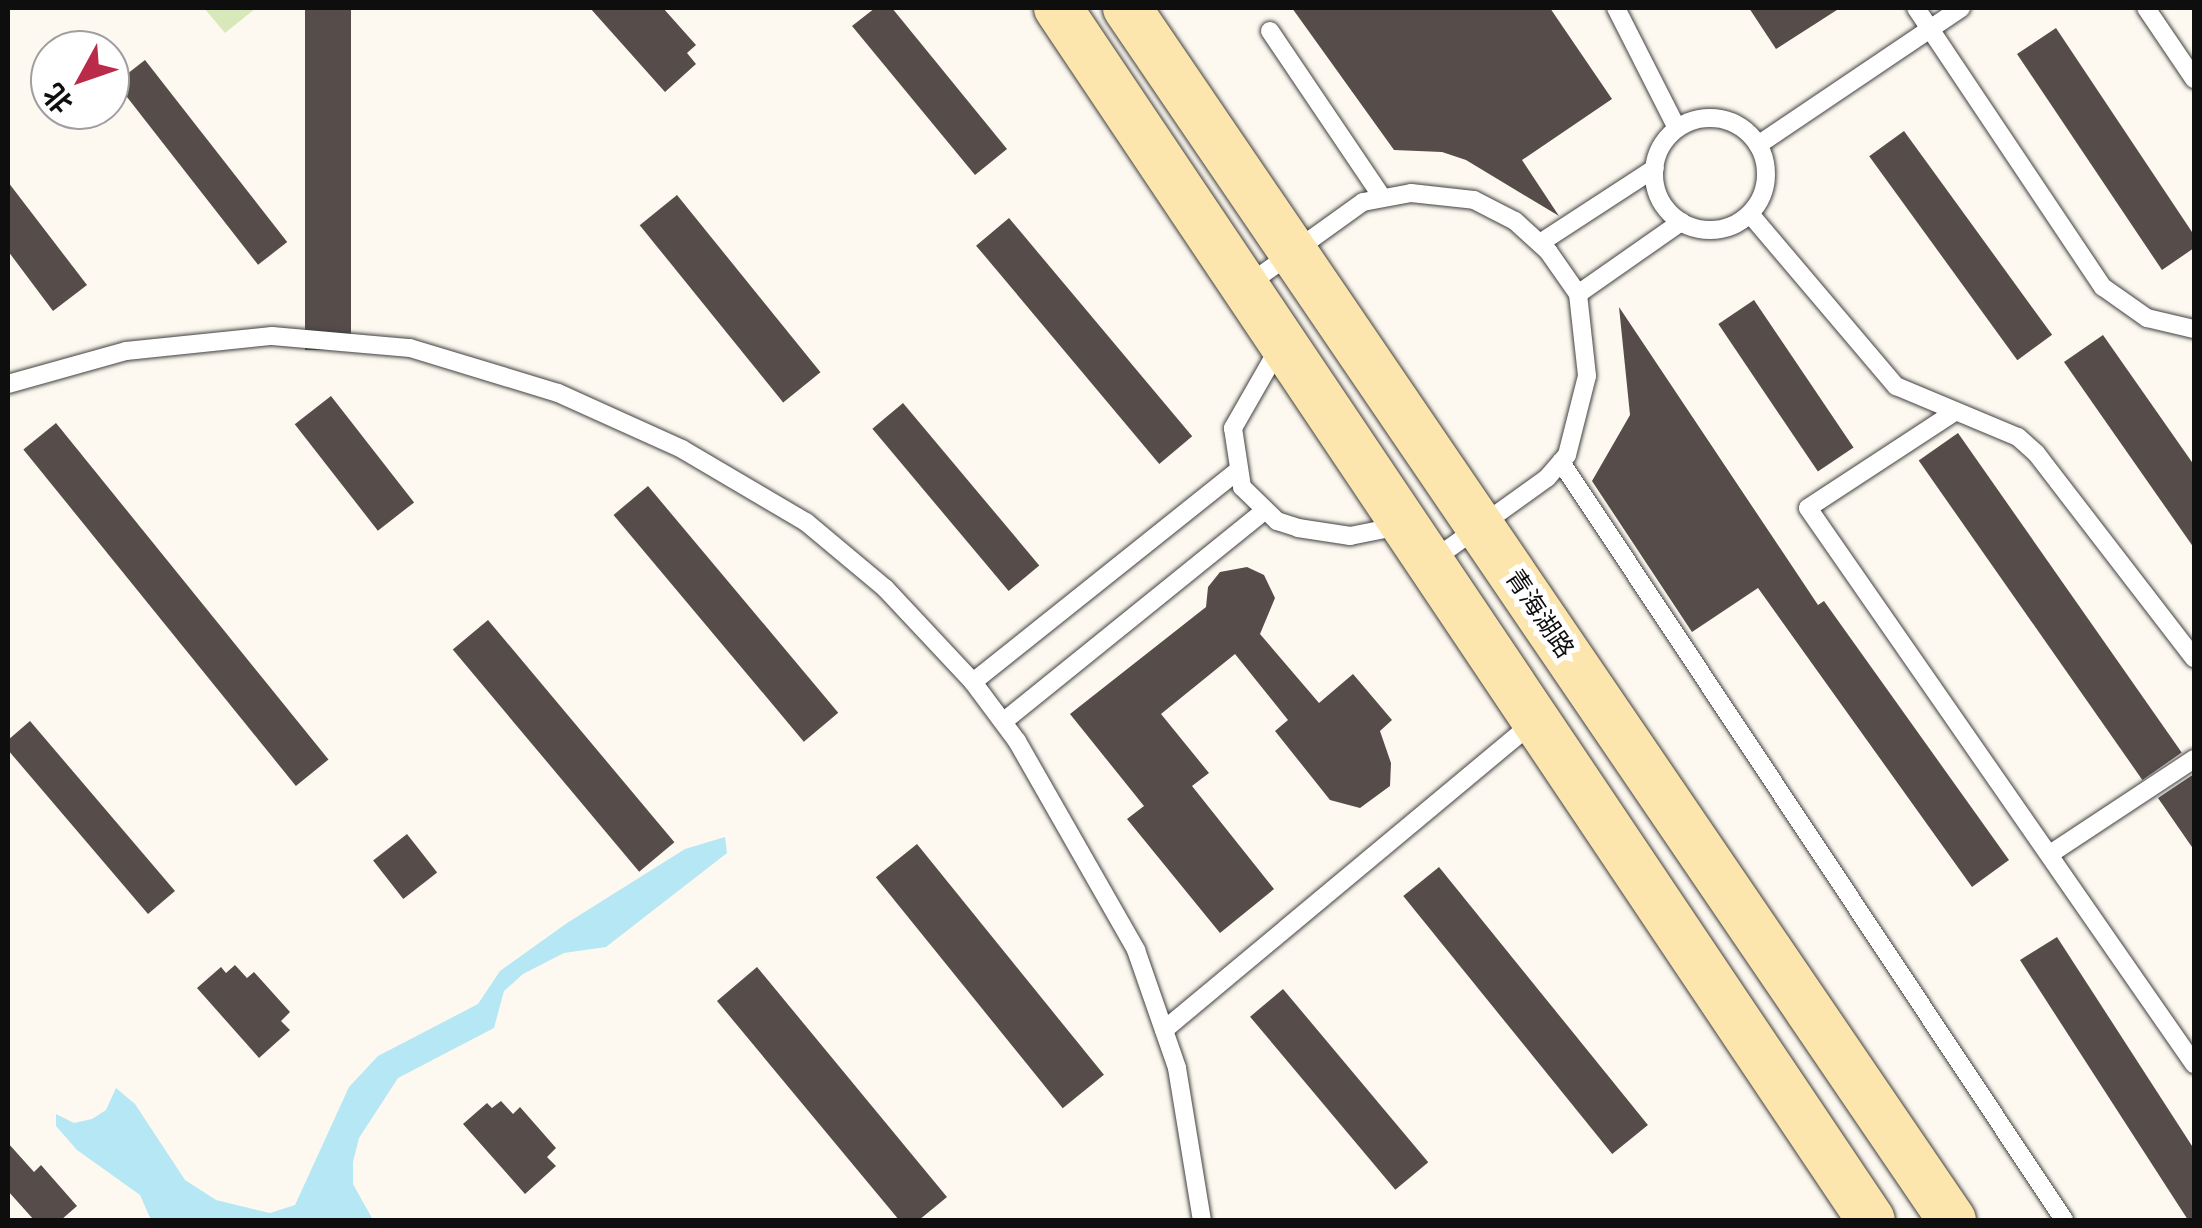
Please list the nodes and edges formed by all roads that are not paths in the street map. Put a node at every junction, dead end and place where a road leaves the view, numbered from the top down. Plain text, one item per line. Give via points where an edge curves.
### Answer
1 (1058, 8) edge
2 (1127, 8) edge
3 (1616, 8) edge
4 (1916, 8) edge
5 (1961, 8) edge
6 (2146, 8) edge
7 (1930, 28) junction
8 (1270, 31) dead end
9 (2194, 79) edge
10 (1677, 128) junction
11 (1758, 145) junction
12 (1655, 168) junction
13 (1380, 194) junction
14 (1750, 214) junction
15 (1681, 222) junction
16 (1540, 243) junction
17 (1293, 252) junction
18 (1245, 286) junction
19 (1578, 294) junction
20 (2194, 329) edge
21 (1282, 342) junction
22 (8, 384) edge
23 (1953, 413) junction
24 (1561, 462) junction
25 (1238, 470) junction
26 (1264, 511) junction
27 (1479, 526) junction
28 (1417, 543) junction
29 (2194, 658) edge
30 (973, 682) junction
31 (1536, 720) junction
32 (1004, 721) junction
33 (2194, 759) edge
34 (2050, 854) junction
35 (1164, 1030) junction
36 (2194, 1064) edge
37 (1202, 1220) edge
38 (1871, 1220) edge
39 (1952, 1220) edge
40 (2064, 1220) edge

1 - 18 main road
2 - 17 main road, 青海湖路
3 - 10 lane
4 - 7 lane
5 - 7 lane
6 - 9 lane
7 - 11 lane
7 - 20 lane via 2103,287 2147,318
8 - 13 lane
10 - 11 lane via 1712,118 1730,122
10 - 12 lane
11 - 14 lane via 1766,181
12 - 15 lane via 1658,194
12 - 16 lane
13 - 16 lane via 1474,200
13 - 17 lane
14 - 15 lane via 1717,230
14 - 23 lane via 1896,386
15 - 19 lane
16 - 19 lane
17 - 18 lane
17 - 27 main road, 青海湖路
18 - 21 main road
19 - 24 lane via 1587,376 1582,417
21 - 25 lane via 1233,428
21 - 28 main road
22 - 30 lane via 126,351 272,336 410,348 558,393 682,449 806,522 886,588
23 - 29 lane via 2018,438 2036,452
23 - 34 lane via 1808,508
24 - 27 lane
24 - 40 lane
25 - 26 lane via 1242,487
25 - 30 lane
26 - 28 lane via 1276,521 1331,536
26 - 32 lane
27 - 28 lane
27 - 39 main road, 青海湖路
28 - 31 main road
30 - 32 lane
31 - 35 lane
31 - 38 main road
32 - 35 lane via 1136,950
33 - 34 lane
34 - 36 lane
35 - 37 lane via 1177,1068

